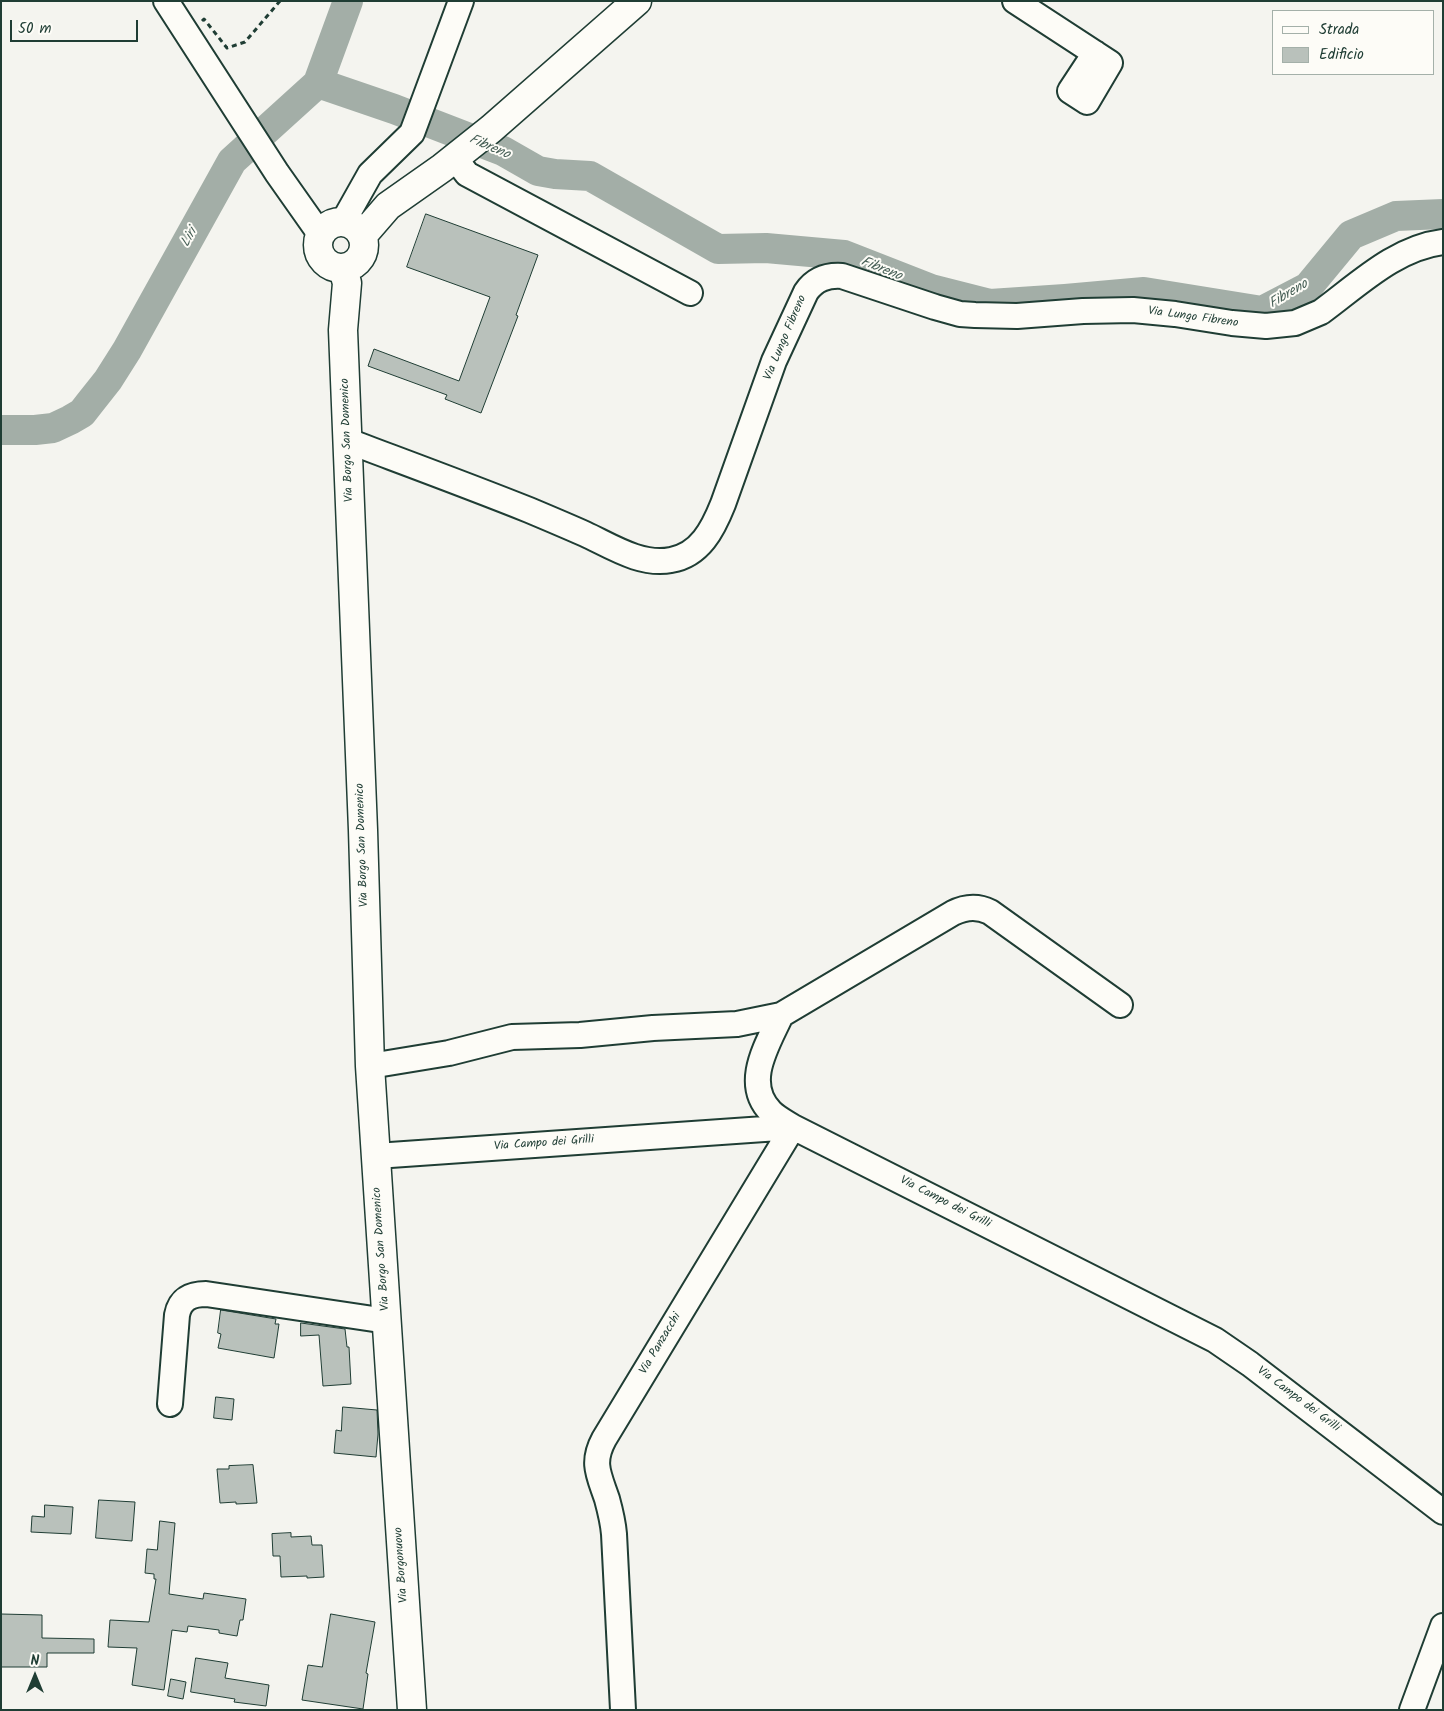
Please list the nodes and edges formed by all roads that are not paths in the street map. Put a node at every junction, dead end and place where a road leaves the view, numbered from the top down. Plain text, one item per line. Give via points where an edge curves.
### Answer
1 (166, 1) edge
2 (461, 1) edge
3 (637, 1) edge
4 (1015, 1) edge
5 (1095, 53) dead end
6 (459, 152) junction
7 (342, 231) junction
8 (1443, 242) edge
9 (343, 269) junction
10 (690, 294) dead end
11 (348, 441) junction
12 (1120, 1005) dead end
13 (782, 1015) junction
14 (370, 1066) junction
15 (793, 1127) junction
16 (376, 1156) junction
17 (386, 1321) junction
18 (170, 1404) dead end
19 (392, 1421) joint
20 (1443, 1512) edge
21 (1443, 1626) edge
22 (412, 1710) edge
23 (623, 1710) edge
24 (1412, 1710) edge

1 - 7 street via 277,174
2 - 7 street via 412,133 370,174
3 - 6 main road via 491,129
4 - 5 street
6 - 7 main road via 388,206
6 - 10 street via 467,174
7 - 9 main road via 364,250 356,263
7 - 9 main road via 317,249 324,262
8 - 11 street, Via Lungo Fibreno via 1420,247 1389,261 1312,317 1276,326 1243,325 1134,310 1007,316 960,314 842,276 820,279 809,286 774,361 714,524 697,547 686,556 672,560 630,555 531,511
9 - 11 main road, Via Borgo San Domenico via 347,283 343,330
11 - 14 main road, Via Borgo San Domenico
12 - 13 street via 990,912 972,908 953,912
13 - 14 street via 737,1024 512,1037 449,1053
13 - 15 street via 761,1060 759,1084 770,1112
14 - 16 main road, Via Borgo San Domenico
15 - 16 street, Via Campo dei Grilli
15 - 20 street, Via Campo dei Grilli via 1215,1340
15 - 23 street, Via Panzacchi via 609,1430 598,1454 598,1477 610,1510 614,1534
16 - 17 main road, Via Borgo San Domenico
17 - 18 street via 206,1294 192,1296 181,1303 176,1315
17 - 19 main road, Via Borgo San Domenico
19 - 22 main road, Via Borgonuovo
21 - 24 street

